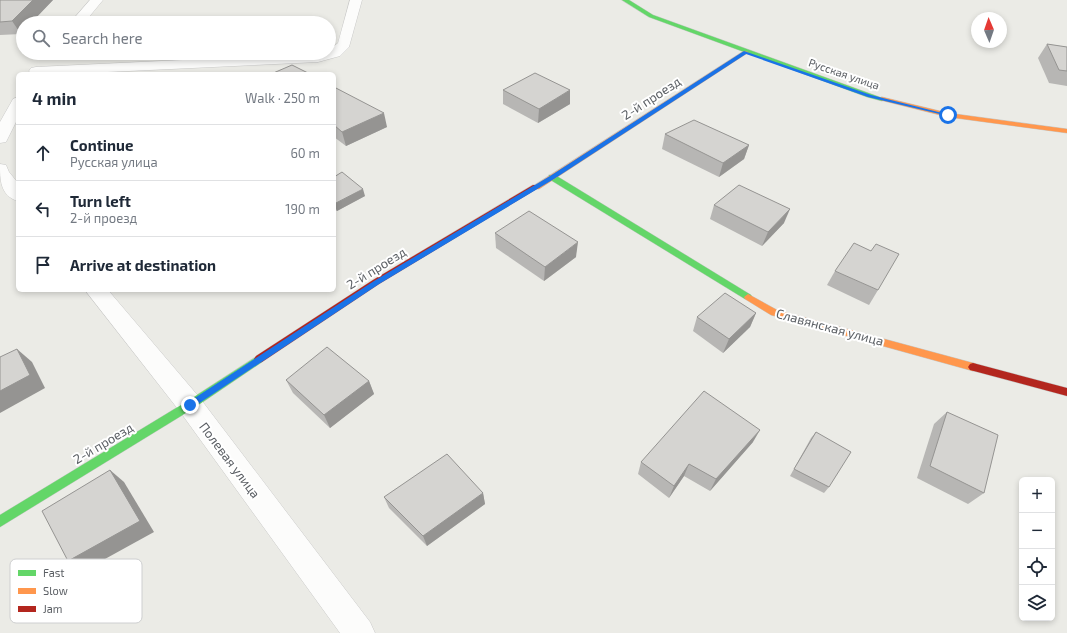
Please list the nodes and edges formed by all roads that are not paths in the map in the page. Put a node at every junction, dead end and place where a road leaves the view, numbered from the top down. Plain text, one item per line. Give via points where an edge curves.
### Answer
1 (97, 0) edge
2 (356, 0) edge
3 (625, 0) edge
4 (83, 16) edge
5 (336, 52) edge
6 (746, 52) junction
7 (45, 60) edge
8 (278, 60) edge
9 (35, 72) edge
10 (16, 106) edge
11 (1067, 131) edge
12 (0, 138) edge
13 (0, 169) edge
14 (552, 177) junction
15 (16, 193) edge
16 (98, 292) edge
17 (1067, 392) edge
18 (190, 405) junction
19 (0, 521) edge
20 (359, 633) edge

1 - 4 street
2 - 5 street via 344,44
3 - 6 street, Русская улица via 651,16
6 - 11 street, Русская улица via 869,96 948,115
6 - 14 street, 2-й проезд
7 - 9 street
8 - 9 street
10 - 12 street
13 - 15 street via 0,173
14 - 17 street, Славянская улица via 774,313
14 - 18 street, 2-й проезд via 376,282
16 - 18 street, Полевая улица
18 - 19 street, 2-й проезд
18 - 20 street, Полевая улица

